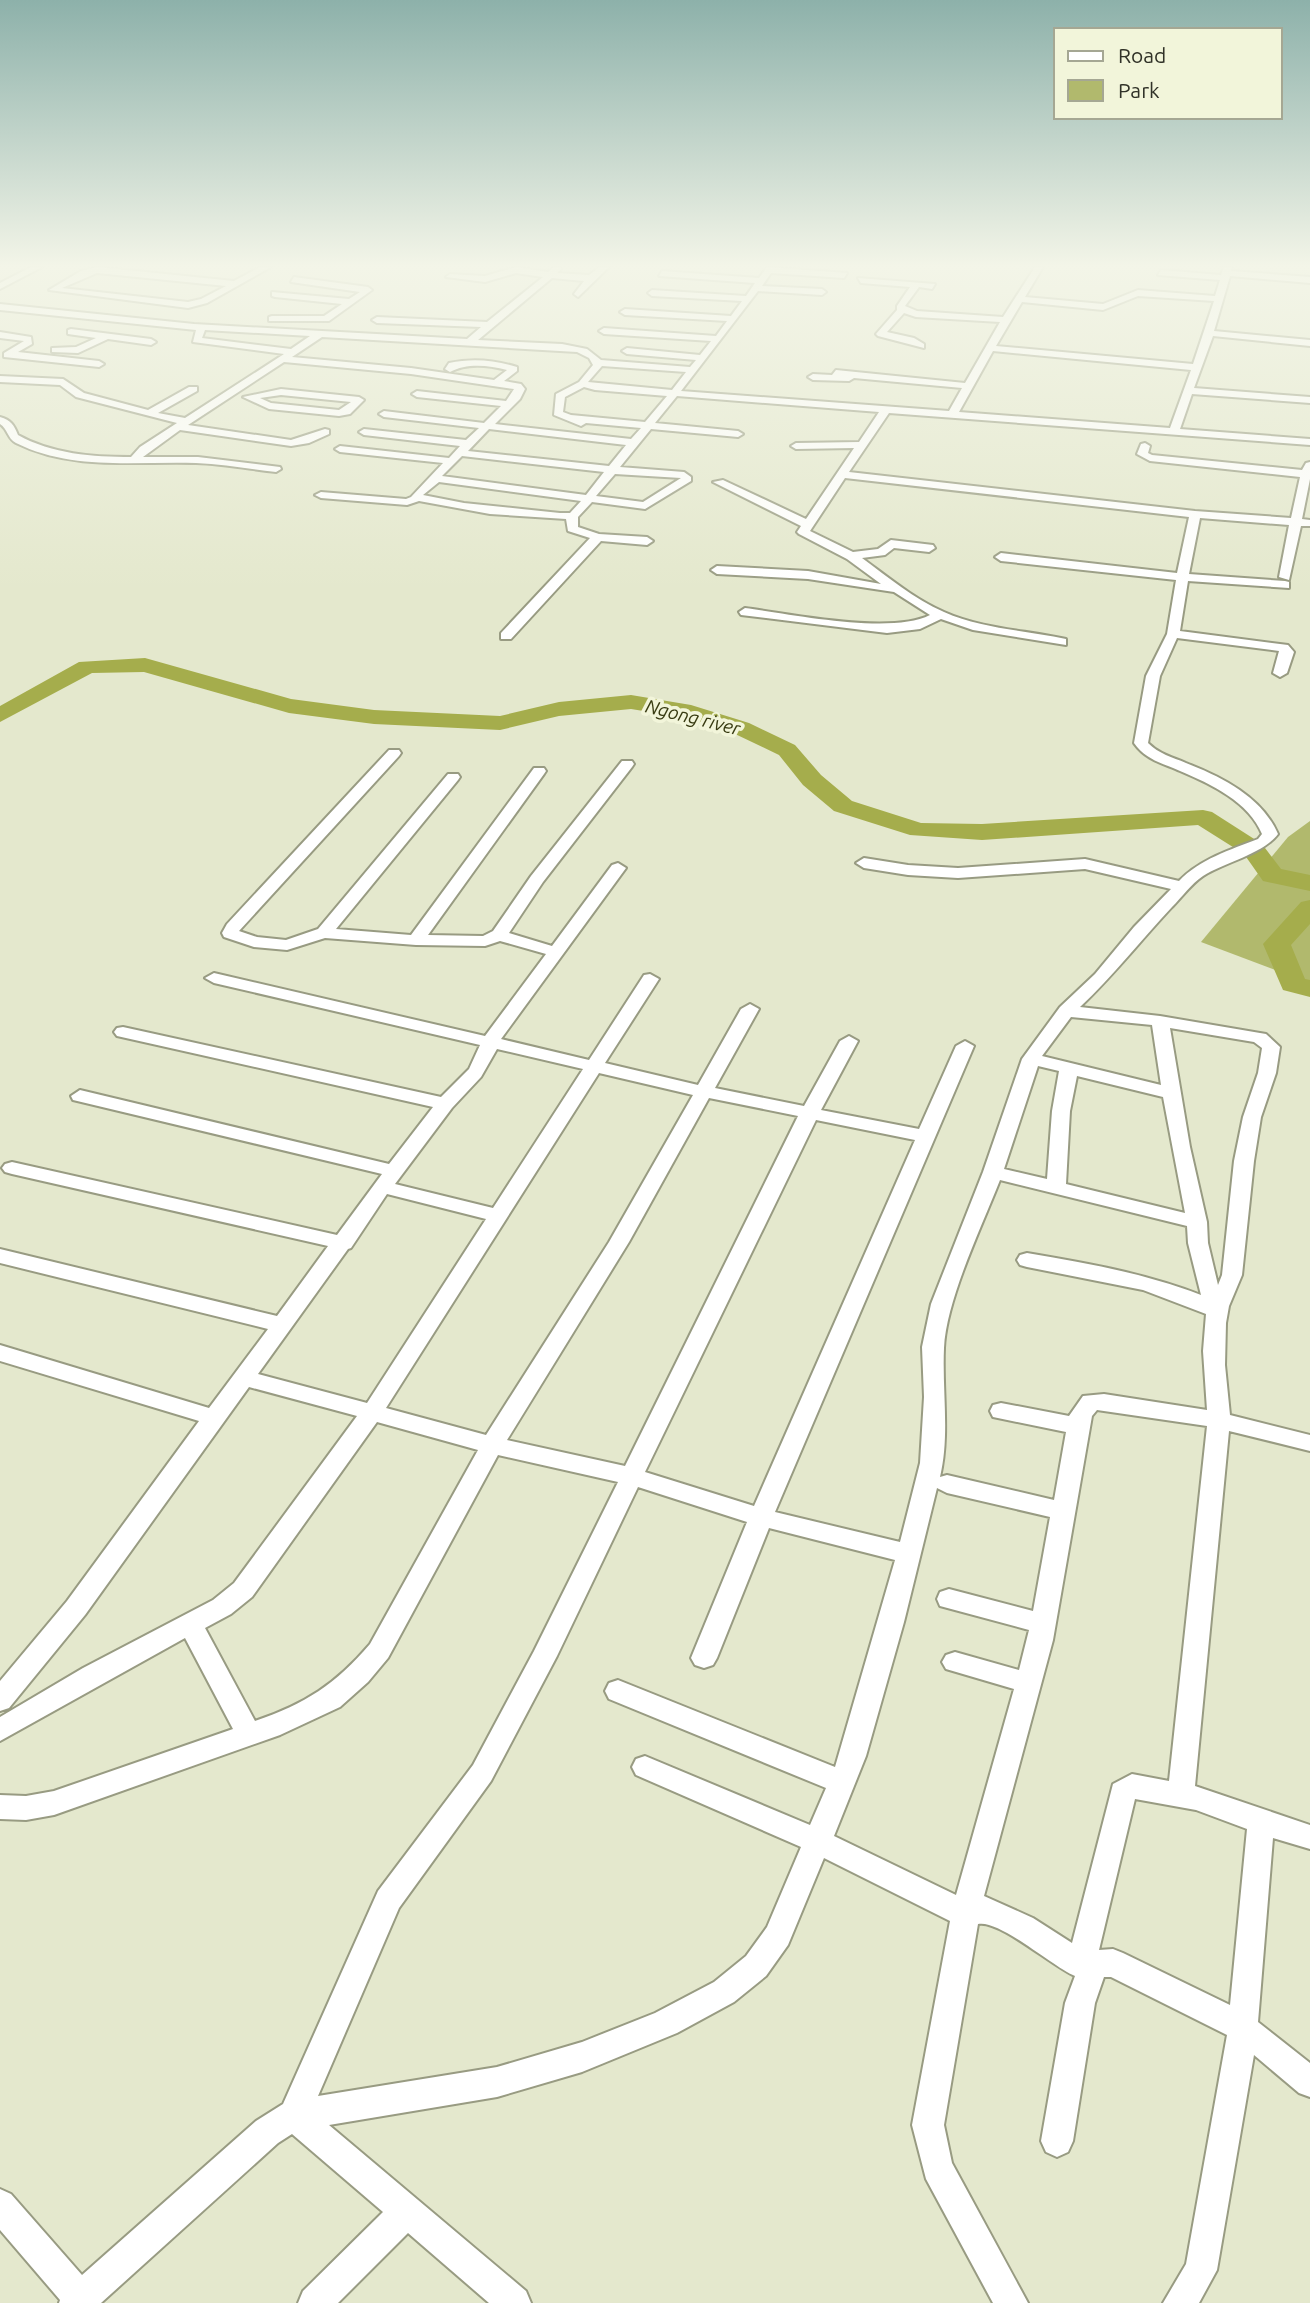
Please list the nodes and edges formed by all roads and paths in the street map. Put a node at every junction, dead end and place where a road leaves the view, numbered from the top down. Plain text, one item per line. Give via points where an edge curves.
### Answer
1 (259, 374) edge
2 (451, 374) edge
3 (481, 374) edge
4 (508, 374) edge
5 (590, 374) edge
6 (689, 374) edge
7 (855, 374) edge
8 (975, 374) edge
9 (1193, 374) edge
10 (875, 376) junction
11 (813, 377) dead end
12 (0, 379) edge
13 (503, 379) junction
14 (583, 384) junction
15 (969, 386) junction
16 (192, 389) dead end
17 (1188, 391) junction
18 (226, 394) junction
19 (417, 394) dead end
20 (674, 394) junction
21 (248, 397) junction
22 (1310, 400) edge
23 (508, 404) junction
24 (885, 411) junction
25 (150, 413) junction
26 (384, 414) dead end
27 (952, 415) junction
28 (570, 418) junction
29 (0, 420) edge
30 (184, 424) junction
31 (648, 424) junction
32 (487, 425) junction
33 (325, 432) dead end
34 (364, 432) dead end
35 (1174, 432) junction
36 (738, 434) dead end
37 (0, 437) edge
38 (13, 437) junction
39 (613, 440) junction
40 (1310, 442) edge
41 (634, 443) junction
42 (469, 444) junction
43 (863, 445) junction
44 (796, 446) dead end
45 (1145, 446) dead end
46 (340, 449) dead end
47 (460, 453) junction
48 (134, 460) junction
49 (450, 461) junction
50 (276, 470) dead end
51 (611, 470) junction
52 (1308, 470) edge
53 (843, 475) junction
54 (430, 481) junction
55 (719, 482) dead end
56 (321, 495) dead end
57 (417, 498) junction
58 (588, 500) junction
59 (1195, 514) junction
60 (572, 516) junction
61 (1295, 522) junction
62 (1310, 523) edge
63 (807, 524) junction
64 (598, 537) junction
65 (647, 541) dead end
66 (929, 548) dead end
67 (851, 556) junction
68 (1001, 557) dead end
69 (718, 570) dead end
70 (1182, 577) junction
71 (896, 589) junction
72 (745, 612) dead end
73 (940, 615) junction
74 (1173, 634) junction
75 (506, 636) dead end
76 (1062, 642) dead end
77 (1280, 673) dead end
78 (394, 753) dead end
79 (627, 764) dead end
80 (539, 771) dead end
81 (453, 777) dead end
82 (864, 863) dead end
83 (618, 868) dead end
84 (1183, 887) junction
85 (324, 933) junction
86 (499, 935) junction
87 (416, 940) junction
88 (556, 952) junction
89 (214, 978) dead end
90 (650, 979) dead end
91 (750, 1009) dead end
92 (1066, 1011) junction
93 (1160, 1021) junction
94 (123, 1032) dead end
95 (491, 1040) junction
96 (849, 1041) dead end
97 (965, 1046) dead end
98 (1031, 1059) junction
99 (594, 1067) junction
100 (1069, 1068) junction
101 (705, 1092) junction
102 (1171, 1093) junction
103 (80, 1096) dead end
104 (445, 1104) junction
105 (810, 1112) junction
106 (924, 1136) junction
107 (12, 1168) dead end
108 (993, 1172) junction
109 (388, 1179) junction
110 (1056, 1188) junction
111 (498, 1216) junction
112 (1197, 1223) junction
113 (344, 1243) junction
114 (0, 1256) edge
115 (1027, 1260) dead end
116 (1217, 1310) junction
117 (282, 1325) junction
118 (0, 1353) edge
119 (245, 1378) junction
120 (1001, 1411) dead end
121 (371, 1414) junction
122 (212, 1418) junction
123 (1219, 1420) junction
124 (1079, 1426) junction
125 (1310, 1443) edge
126 (492, 1445) junction
127 (630, 1476) junction
128 (947, 1484) dead end
129 (1063, 1511) junction
130 (761, 1517) junction
131 (909, 1555) junction
132 (949, 1599) dead end
133 (190, 1624) junction
134 (1043, 1624) junction
135 (704, 1658) dead end
136 (955, 1662) dead end
137 (1028, 1683) junction
138 (618, 1691) dead end
139 (0, 1700) edge
140 (0, 1730) edge
141 (249, 1735) junction
142 (645, 1767) dead end
143 (842, 1782) junction
144 (1181, 1794) junction
145 (0, 1807) edge
146 (1261, 1822) junction
147 (1310, 1837) edge
148 (817, 1841) junction
149 (965, 1914) junction
150 (1088, 1965) junction
151 (1242, 2028) junction
152 (1310, 2082) edge
153 (294, 2115) junction
154 (1057, 2141) dead end
155 (0, 2205) edge
156 (407, 2211) junction
157 (79, 2301) edge
158 (315, 2303) edge
159 (514, 2303) edge
160 (1011, 2303) edge
161 (1180, 2303) edge

1 - 18 street
2 - 13 street
3 - 13 street
4 - 13 street
5 - 14 street
6 - 20 street
7 - 10 street
8 - 15 street
9 - 17 street
10 - 11 street
10 - 15 street
12 - 25 street via 63,382 80,395
13 - 23 street via 520,387
14 - 20 street
14 - 28 street via 560,397 558,413
15 - 27 street
16 - 25 street
17 - 22 street
17 - 35 street
18 - 21 street
18 - 30 street
19 - 23 street
20 - 24 street
20 - 31 street
21 - 21 street via 269,406 340,413 359,400 281,392
23 - 32 street
24 - 27 street
24 - 43 street
25 - 30 street
26 - 32 street
27 - 35 street
28 - 31 street
28 - 39 street
29 - 38 street via 9,425
30 - 33 street via 291,443
30 - 48 street
31 - 36 street
31 - 41 street
32 - 39 street
32 - 42 street
34 - 42 street
35 - 40 street
37 - 38 street
38 - 48 street via 47,451 95,460
39 - 41 street
41 - 51 street
42 - 47 street
43 - 44 street
43 - 53 street
45 - 52 street via 1142,454 1150,458
46 - 49 street
47 - 49 street
47 - 51 street
48 - 50 street via 198,460
49 - 54 street
51 - 58 street
51 - 58 street via 684,475 687,479 645,506
52 - 61 street
53 - 59 street
53 - 63 street
54 - 57 street
54 - 58 street
55 - 63 street
56 - 57 street via 407,502
57 - 60 street
58 - 60 street
59 - 61 street
59 - 70 street
60 - 64 street via 572,529
61 - 62 street
61 - 70 street via 1285,581
63 - 67 street via 805,535
64 - 65 street
64 - 75 street
66 - 67 street via 891,544 881,552
67 - 71 street
68 - 70 street
69 - 71 street via 808,575
70 - 74 street
71 - 73 street
72 - 73 street via 887,629 920,625
73 - 76 street via 973,626
74 - 77 street via 1283,648 1287,652
74 - 84 street via 1153,676 1141,743 1158,757 1237,796 1258,814 1270,834 1263,842 1194,875
78 - 85 street via 230,929 238,938 287,945
79 - 86 street
80 - 87 street
81 - 85 street
82 - 84 street via 958,873 1085,864
83 - 88 street
84 - 92 street
85 - 87 street
86 - 87 street via 485,941
86 - 88 street
88 - 95 street
89 - 95 street
90 - 99 street
91 - 101 street
92 - 93 street
92 - 98 street
93 - 102 street
93 - 116 street via 1260,1038 1271,1047 1246,1150 1231,1275
94 - 104 street
95 - 99 street
95 - 104 street via 475,1073
96 - 105 street
97 - 106 street
98 - 100 street
98 - 108 street
99 - 101 street
99 - 111 street
100 - 102 street
100 - 110 street
101 - 105 street
101 - 126 street via 619,1242
102 - 112 street
103 - 109 street
104 - 109 street
105 - 106 street
105 - 127 street
106 - 130 street
107 - 113 street
108 - 110 street
108 - 131 street via 942,1304 933,1347 932,1463
109 - 111 street
109 - 113 street
110 - 112 street
111 - 121 street
112 - 116 street via 1204,1272
113 - 117 street
114 - 117 street
115 - 116 street via 1121,1276 1186,1295
116 - 123 street
117 - 119 street
118 - 122 street
119 - 121 street
119 - 122 street
120 - 124 street
121 - 126 street
121 - 133 street via 243,1590
122 - 139 street via 76,1608
123 - 124 street via 1095,1401 1085,1405
123 - 125 street
123 - 144 street
124 - 129 street
126 - 127 street
126 - 141 street via 379,1651 359,1675 331,1699
127 - 130 street
127 - 153 street via 482,1773 388,1900
128 - 129 street
129 - 134 street
130 - 131 street
130 - 135 street
131 - 143 street
132 - 134 street
133 - 140 street
133 - 141 street
134 - 137 street
136 - 137 street
137 - 149 street
138 - 143 street
141 - 145 street via 54,1803
142 - 148 street
143 - 148 street
144 - 146 street
144 - 150 street via 1132,1786 1123,1792
146 - 147 street
146 - 151 street
148 - 149 street
148 - 153 street via 778,1936 756,1966 724,1993 666,2023 582,2057 497,2082
149 - 150 street via 985,1909
149 - 160 street via 928,2125 937,2168
150 - 151 street via 1113,1963
150 - 154 street
151 - 152 street
151 - 161 street via 1201,2270
153 - 156 street
153 - 157 street via 267,2132
155 - 157 street
156 - 158 street
156 - 159 street

